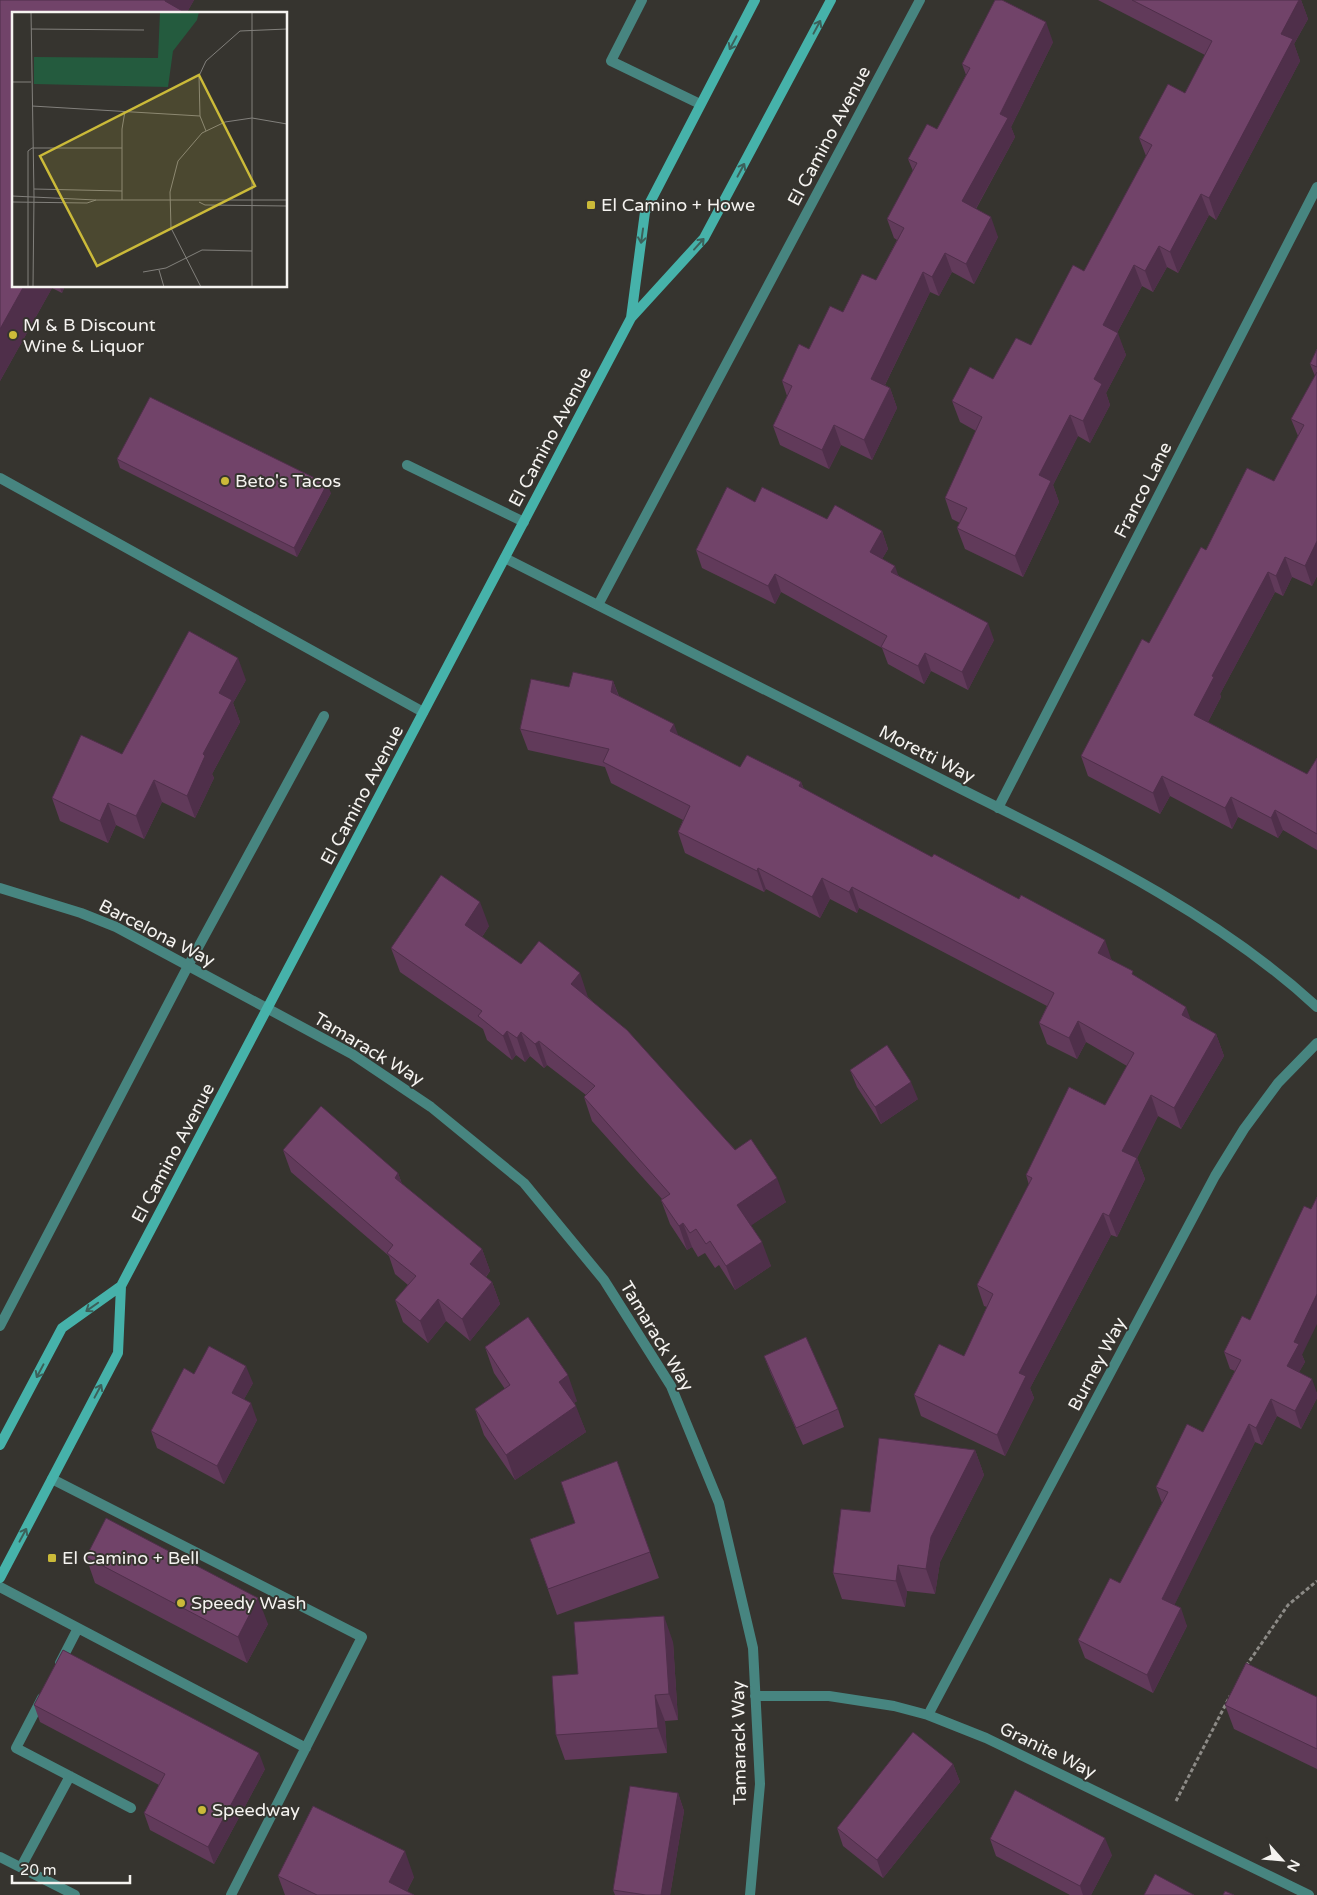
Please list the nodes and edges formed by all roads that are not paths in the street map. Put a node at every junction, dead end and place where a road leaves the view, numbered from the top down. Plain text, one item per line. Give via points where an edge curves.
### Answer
1 (642, 0) edge
2 (756, 0) edge
3 (831, 0) edge
4 (920, 0) edge
5 (700, 104) junction
6 (1317, 187) edge
7 (631, 318) junction
8 (407, 465) dead end
9 (0, 478) edge
10 (524, 522) junction
11 (505, 558) junction
12 (598, 605) junction
13 (423, 712) junction
14 (324, 716) dead end
15 (998, 808) junction
16 (0, 888) edge
17 (188, 966) junction
18 (1317, 1007) edge
19 (267, 1009) junction
20 (1317, 1043) edge
21 (121, 1286) junction
22 (0, 1326) edge
23 (0, 1445) edge
24 (52, 1479) junction
25 (0, 1578) edge
26 (0, 1586) edge
27 (78, 1628) junction
28 (56, 1671) edge
29 (47, 1688) edge
30 (755, 1696) junction
31 (928, 1716) junction
32 (306, 1748) junction
33 (70, 1776) junction
34 (131, 1808) dead end
35 (0, 1857) edge
36 (21, 1867) junction
37 (75, 1895) edge
38 (231, 1895) edge
39 (750, 1895) edge
40 (1309, 1895) edge

1 - 5 street via 611,61
2 -> 5 main road, El Camino Avenue
7 -> 3 main road, El Camino Avenue via 704,238
4 - 12 street, El Camino Avenue
5 -> 7 main road, El Camino Avenue via 645,212
6 - 15 street, Franco Lane
7 - 10 main road, El Camino Avenue
8 - 10 street
9 - 13 street
10 - 11 main road, El Camino Avenue
11 - 12 street, Moretti Way
11 - 13 main road, El Camino Avenue
12 - 15 street, Moretti Way
13 - 19 main road, El Camino Avenue
14 - 17 street
15 - 18 street, Moretti Way via 1184,908 1282,975
16 - 17 street, Barcelona Way via 116,927
17 - 19 street, Barcelona Way
17 - 22 street
19 - 21 main road, El Camino Avenue
19 - 30 street, Tamarack Way via 352,1054 439,1114 524,1183 604,1280 671,1386 719,1503 753,1648
20 - 31 street, Burney Way via 1272,1090 1215,1176
21 -> 23 main road, El Camino Avenue via 62,1328
24 -> 21 main road, El Camino Avenue via 118,1353
25 -> 24 main road, El Camino Avenue
24 - 32 street via 362,1637
26 - 27 street
27 - 28 street
27 - 32 street
29 - 33 street via 16,1748
30 - 31 street, Granite Way via 829,1696 894,1706
30 - 39 street, Tamarack Way via 760,1784
31 - 40 street, Granite Way via 986,1738
32 - 38 street
33 - 34 street
33 - 36 street
35 - 36 street
36 - 37 street

